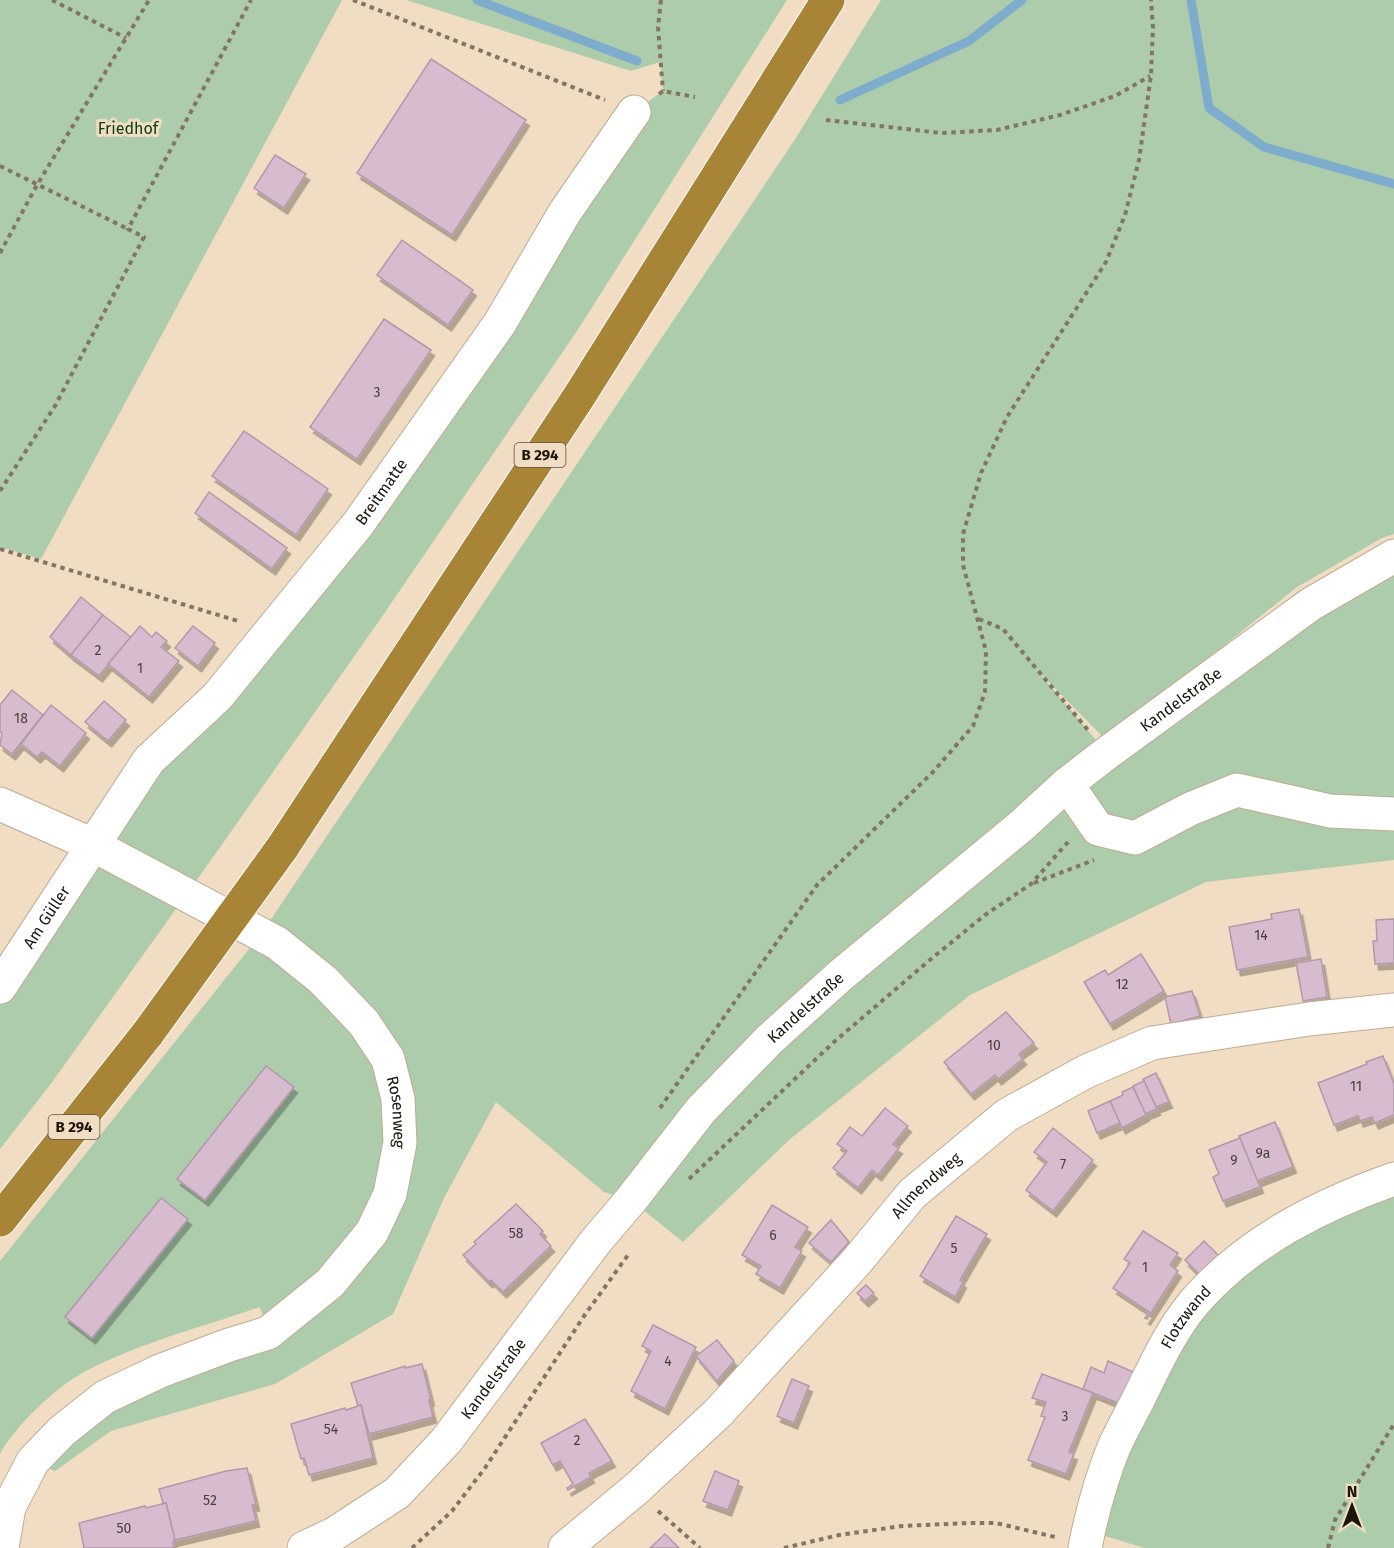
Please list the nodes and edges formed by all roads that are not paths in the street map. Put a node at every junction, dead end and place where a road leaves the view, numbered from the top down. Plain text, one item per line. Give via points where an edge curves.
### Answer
1 (828, 0) edge
2 (634, 112) road end
3 (1394, 556) edge
4 (1075, 796) junction
5 (0, 804) edge
6 (1394, 814) edge
7 (93, 845) junction
8 (0, 987) edge
9 (1394, 1010) edge
10 (1394, 1179) edge
11 (0, 1220) edge
12 (1085, 1546) edge
13 (2, 1548) edge
14 (304, 1548) edge
15 (565, 1548) edge

1 - 11 highway, B 294, bridge via 579,395 282,848 148,1033
2 - 7 street, Breitmatte via 565,212 500,323 358,524 217,697 149,760
3 - 4 street, Kandelstraße via 1311,604
4 - 6 street via 1098,829 1136,838 1190,808 1237,790 1330,812
4 - 14 street, Kandelstraße via 1020,827 770,1039 700,1110 446,1441 397,1493 334,1534
5 - 7 street, Rosenweg
7 - 8 street, Am Güller
7 - 13 street, Rosenweg via 277,943 324,980 364,1023 388,1059 398,1099 400,1143 390,1194 372,1232 330,1283 268,1334 160,1371 105,1397 62,1431 33,1461 9,1507
9 - 15 street, Allmendweg via 1152,1043 1085,1072 1007,1115 912,1194 857,1261 718,1413
10 - 12 street, Flotzwand via 1357,1192 1284,1228 1244,1256 1200,1297 1165,1345 1114,1447

